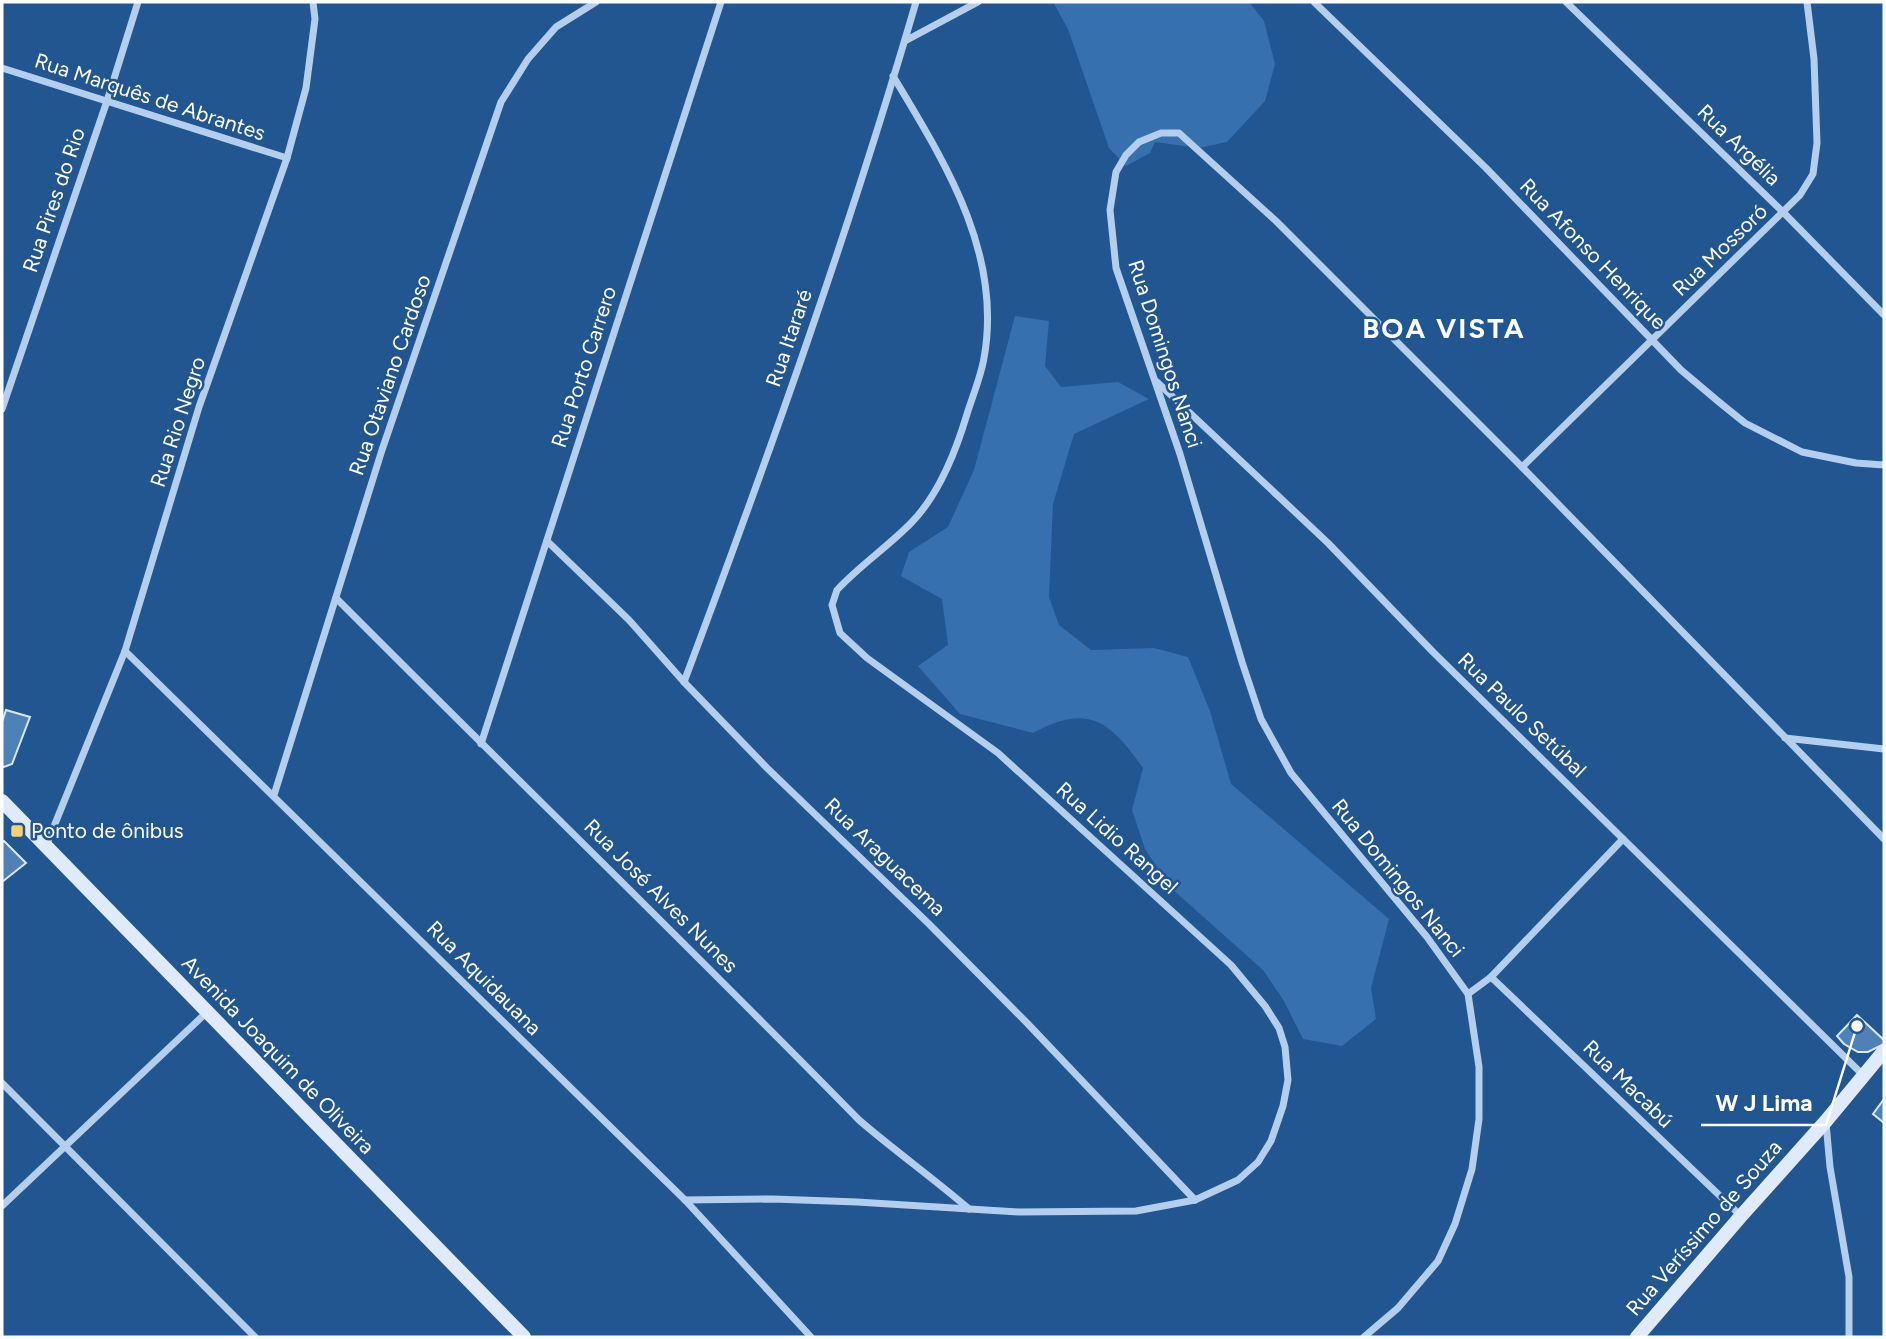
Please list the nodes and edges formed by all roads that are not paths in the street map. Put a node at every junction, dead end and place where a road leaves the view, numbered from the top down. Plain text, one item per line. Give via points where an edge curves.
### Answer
1 (138, 2) edge
2 (313, 2) edge
3 (596, 2) edge
4 (721, 2) edge
5 (916, 2) edge
6 (1314, 2) edge
7 (1566, 2) edge
8 (1807, 2) edge
9 (974, 3) edge
10 (905, 41) junction
11 (2, 68) edge
12 (893, 76) junction
13 (107, 101) junction
14 (287, 159) junction
15 (1784, 213) junction
16 (1884, 315) edge
17 (1652, 340) junction
18 (1156, 381) junction
19 (2, 410) edge
20 (1884, 466) edge
21 (1522, 467) junction
22 (547, 541) junction
23 (336, 598) junction
24 (125, 651) junction
25 (684, 682) junction
26 (1785, 738) junction
27 (481, 744) junction
28 (1884, 749) edge
29 (274, 795) junction
30 (2, 801) edge
31 (1623, 839) junction
32 (1884, 839) edge
33 (45, 846) junction
34 (1491, 977) junction
35 (1468, 994) junction
36 (208, 1011) junction
37 (1884, 1051) edge
38 (1863, 1075) junction
39 (2, 1083) edge
40 (1826, 1121) junction
41 (65, 1147) junction
42 (685, 1200) junction
43 (1195, 1200) junction
44 (2, 1206) edge
45 (970, 1209) junction
46 (1741, 1216) junction
47 (255, 1337) edge
48 (524, 1337) edge
49 (811, 1337) edge
50 (1364, 1337) edge
51 (1637, 1337) edge
52 (1849, 1337) edge

1 - 13 street, Rua Pires do Rio
2 - 14 street, Rua Rio Negro via 306,88
3 - 23 street, Rua Otaviano Cardoso via 556,27 528,59 501,102
4 - 22 street, Rua Porto Carrero
5 - 10 street, Rua Itararé
6 - 17 street, Rua Afonso Henrique via 1486,168
7 - 15 street, Rua Argélia
8 - 15 street, Rua Mossoró via 1817,142 1813,174
9 - 10 street
10 - 12 street, Rua Itararé
11 - 13 street, Rua Marquês de Abrantes
12 - 25 street, Rua Itararé via 788,398
12 - 43 street, Rua Lidio Rangel via 946,168 972,228 986,277 984,358 957,447 934,492 913,522 837,590 834,616 840,633 867,658 998,753 1189,925 1231,965 1279,1028 1288,1080 1271,1142 1238,1180
13 - 14 street, Rua Marquês de Abrantes
13 - 19 street, Rua Pires do Rio
14 - 24 street, Rua Rio Negro via 200,407
15 - 16 street, Rua Argélia
15 - 17 street, Rua Mossoró
17 - 20 street, Rua Afonso Henrique via 1745,423 1802,452
17 - 21 street, Rua Mossoró
18 - 21 street, Rua Domingos Nanci via 1116,268 1110,210 1116,172 1126,155 1139,142 1161,133 1179,133 1276,221
18 - 31 street, Rua Paulo Setúbal via 1328,543
18 - 35 street, Rua Domingos Nanci via 1261,719 1292,774 1427,937
21 - 26 street, Rua Domingos Nanci
22 - 25 street, Rua Araguacema via 629,620
22 - 27 street, Rua Porto Carrero
23 - 27 street, Rua José Alves Nunes
23 - 29 street, Rua Otaviano Cardoso
24 - 29 street, Rua Aquidauana
24 - 33 street, Rua Rio Negro
25 - 43 street, Rua Araguacema via 1020,1015
26 - 28 street
26 - 32 street, Rua Domingos Nanci
27 - 45 street, Rua José Alves Nunes via 859,1120
29 - 42 street, Rua Aquidauana
30 - 33 main road, Avenida Joaquim de Oliveira
31 - 34 street
31 - 38 street, Rua Paulo Setúbal
33 - 36 main road, Avenida Joaquim de Oliveira
34 - 35 street
34 - 46 street, Rua Macabú
35 - 50 street, Rua Domingos Nanci via 1479,1067 1479,1119 1469,1180 1438,1261 1398,1308
36 - 41 street
36 - 48 main road, Avenida Joaquim de Oliveira
37 - 38 main road, Rua Veríssimo de Souza
38 - 40 main road, Rua Veríssimo de Souza
39 - 41 street
40 - 46 main road, Rua Veríssimo de Souza
40 - 52 street via 1850,1277
41 - 44 street
41 - 47 street
42 - 45 street, Rua Lidio Rangel via 797,1200
42 - 49 street, Rua Aquidauana
43 - 45 street, Rua Lidio Rangel via 1136,1211
46 - 51 main road, Rua Veríssimo de Souza

